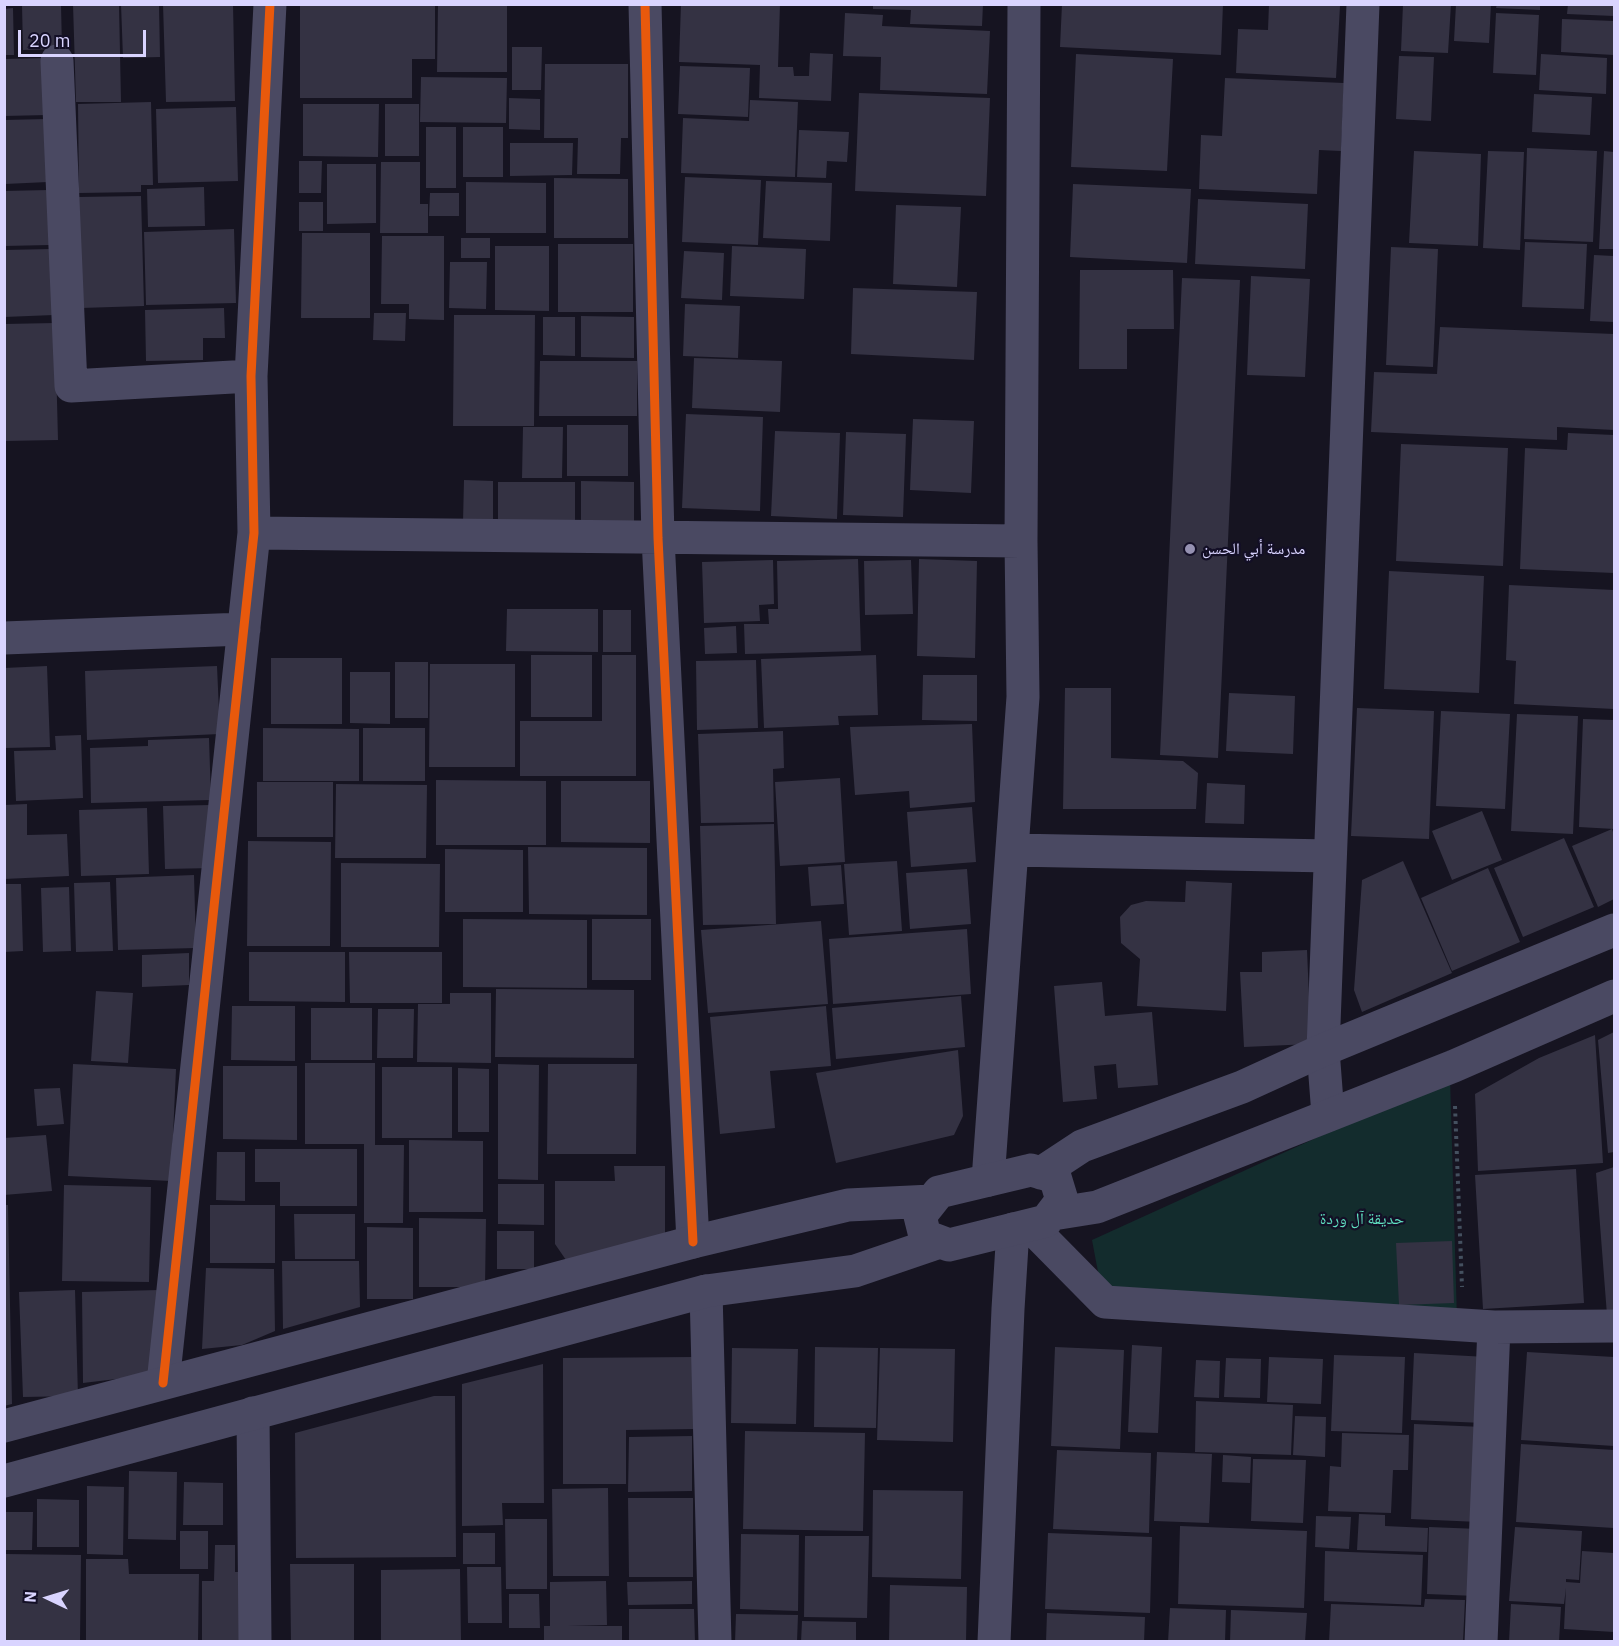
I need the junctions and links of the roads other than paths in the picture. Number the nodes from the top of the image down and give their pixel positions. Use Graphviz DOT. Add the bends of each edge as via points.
graph roads {
  1 [pos="270,4"];
  2 [pos="645,4"];
  3 [pos="1024,4"];
  4 [pos="1364,4"];
  5 [pos="57,61"];
  6 [pos="251,376"];
  7 [pos="254,533"];
  8 [pos="658,538"];
  9 [pos="1021,541"];
  10 [pos="244,629"];
  11 [pos="4,638"];
  12 [pos="1012,850"];
  13 [pos="1330,856"];
  14 [pos="1614,930"];
  15 [pos="1614,996"];
  16 [pos="1323,1050"];
  17 [pos="1328,1115"];
  18 [pos="1041,1173"];
  19 [pos="988,1180"];
  20 [pos="932,1201"];
  21 [pos="1032,1223"];
  22 [pos="693,1242"];
  23 [pos="940,1242"];
  24 [pos="706,1291"];
  25 [pos="1479,1326"];
  26 [pos="1614,1326"];
  27 [pos="163,1383"];
  28 [pos="253,1413"];
  29 [pos="4,1426"];
  30 [pos="4,1481"];
  31 [pos="255,1641"];
  32 [pos="715,1641"];
  33 [pos="994,1641"];
  34 [pos="1481,1641"];
  1 -- 6 [label="street"];
  2 -- 8 [label="street"];
  3 -- 9 [label="street"];
  4 -- 13 [label="street"];
  5 -- 6 [label="street" via="71,386"];
  6 -- 7 [label="street"];
  7 -- 8 [label="street"];
  7 -- 10 [label="street"];
  8 -- 9 [label="street"];
  8 -- 22 [label="street"];
  9 -- 12 [label="street" via="1023,697"];
  10 -- 11 [label="street"];
  10 -- 27 [label="street"];
  12 -- 13 [label="street"];
  12 -- 19 [label="street"];
  13 -- 16 [label="street"];
  14 -- 16 [label="street"];
  15 -- 17 [label="street" via="1454,1066"];
  16 -- 17 [label="street"];
  16 -- 18 [label="street" via="1242,1087 1082,1146"];
  17 -- 21 [label="street" via="1097,1207"];
  18 -- 19 [label="street" via="1031,1170"];
  18 -- 21 [label="street" via="1055,1177 1062,1200"];
  19 -- 20 [label="street" via="939,1192"];
  20 -- 22 [label="street" via="848,1205"];
  20 -- 23 [label="street" via="920,1216 925,1236"];
  21 -- 23 [label="street" via="949,1245"];
  21 -- 25 [label="street" via="1105,1302"];
  21 -- 33 [label="street" via="1008,1309"];
  22 -- 27 [label="street"];
  23 -- 24 [label="street" via="855,1272"];
  24 -- 28 [label="street"];
  24 -- 32 [label="street"];
  25 -- 26 [label="street"];
  25 -- 34 [label="street"];
  27 -- 29 [label="street"];
  28 -- 30 [label="street"];
  28 -- 31 [label="street"];
}
